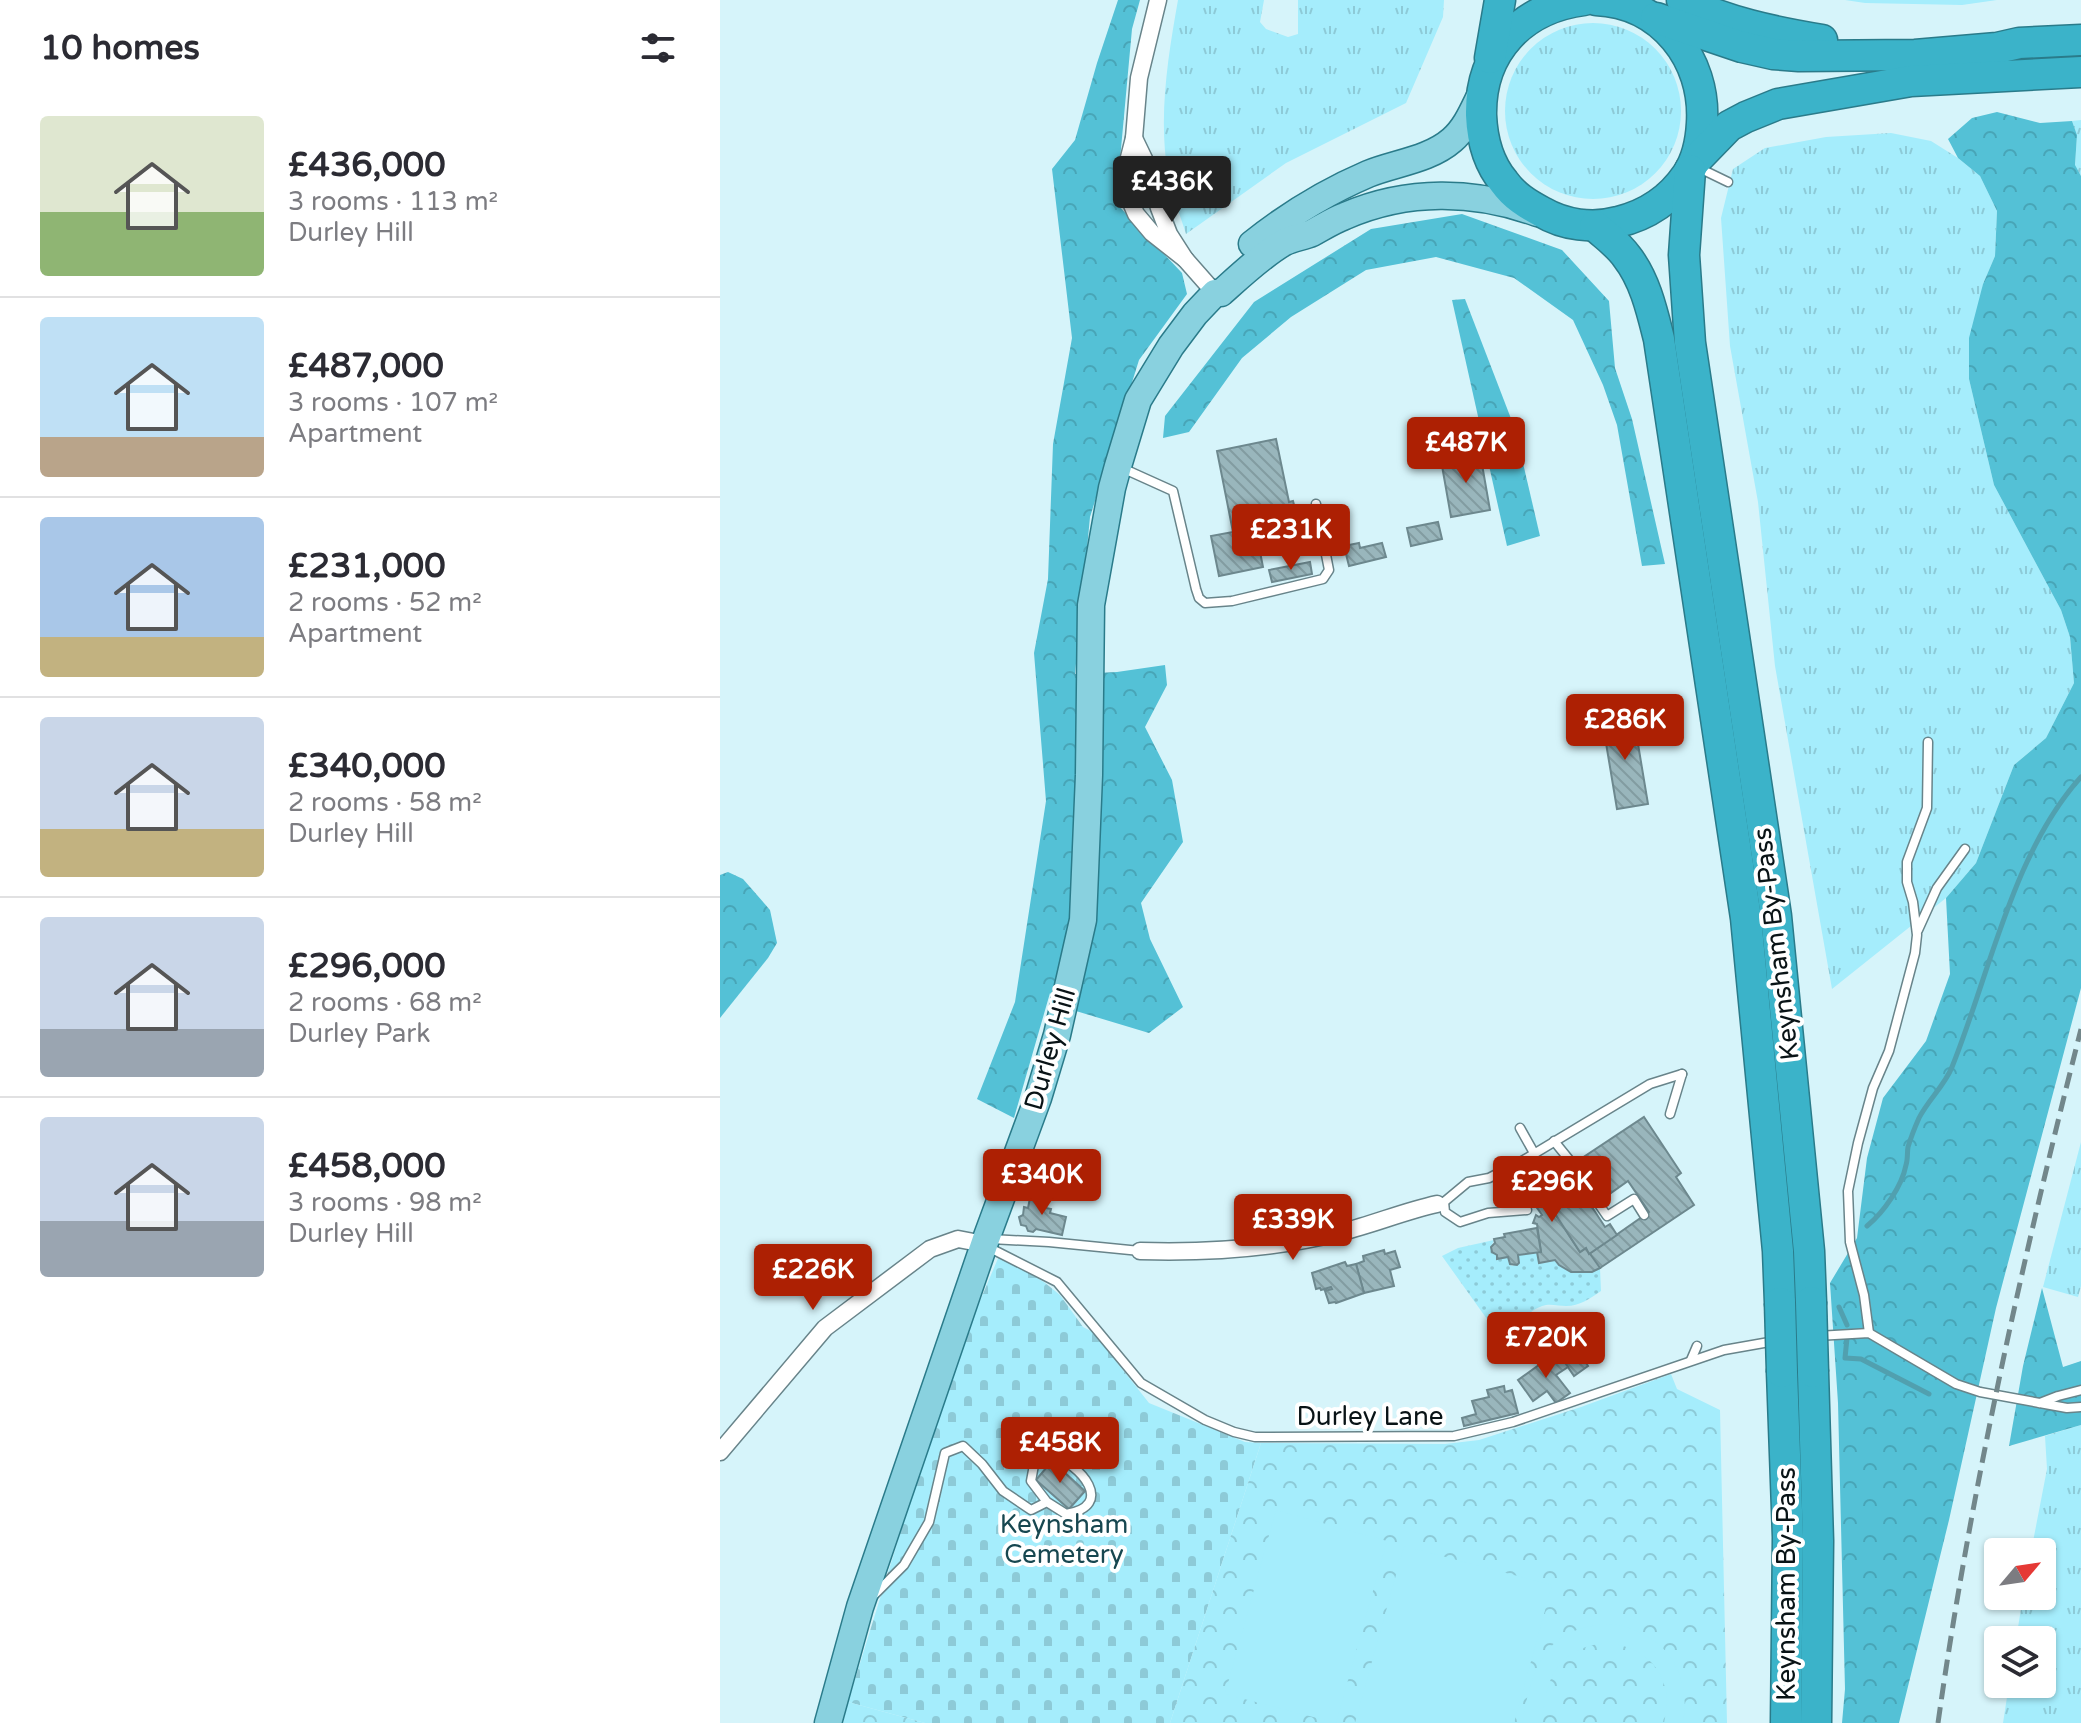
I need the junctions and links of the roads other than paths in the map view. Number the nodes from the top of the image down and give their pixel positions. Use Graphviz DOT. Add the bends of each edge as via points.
graph roads {
  1 [pos="1158,0"];
  2 [pos="1500,0"];
  3 [pos="1584,0"];
  4 [pos="1596,0"];
  5 [pos="1609,0"];
  6 [pos="1682,0"];
  7 [pos="1651,16"];
  8 [pos="2081,40"];
  9 [pos="1997,48"];
  10 [pos="2081,72"];
  11 [pos="1484,83"];
  12 [pos="1134,138"];
  13 [pos="1693,165"];
  14 [pos="1728,182"];
  15 [pos="1552,218"];
  16 [pos="1595,226"];
  17 [pos="1185,259"];
  18 [pos="1215,293"];
  19 [pos="1115,477"];
  20 [pos="1316,504"];
  21 [pos="1928,742"];
  22 [pos="1965,849"];
  23 [pos="1917,935"];
  24 [pos="1670,1114"];
  25 [pos="1520,1128"];
  26 [pos="1554,1141"];
  27 [pos="1534,1153"];
  28 [pos="1441,1203"];
  29 [pos="1527,1210"];
  30 [pos="1644,1215"];
  31 [pos="976,1241"];
  32 [pos="1140,1251"];
  33 [pos="1869,1333"];
  34 [pos="1808,1337"];
  35 [pos="1792,1338"];
  36 [pos="1697,1346"];
  37 [pos="1691,1360"];
  38 [pos="2081,1390"];
  39 [pos="2039,1404"];
  40 [pos="2081,1407"];
  41 [pos="720,1452"];
  42 [pos="1047,1502"];
  43 [pos="860,1607"];
  44 [pos="828,1723"];
  45 [pos="1786,1723"];
  46 [pos="1816,1723"];
  1 -- 12 [label="street" via="1139,78"];
  2 -- 11 [label="highway"];
  3 -- 11 [label="highway" via="1552,7 1522,24 1497,52"];
  4 -- 5 [label="highway"];
  5 -- 7 [label="highway"];
  6 -- 9 [label="highway" via="1778,33 1829,41"];
  7 -- 9 [label="highway" via="1773,54 1875,57"];
  7 -- 13 [label="highway, Keynsham By-Pass" via="1686,52 1697,72 1703,116"];
  8 -- 9 [label="highway"];
  10 -- 13 [label="highway" via="1911,81 1778,104 1729,126"];
  11 -- 15 [label="highway" via="1482,135 1496,172 1522,200"];
  11 -- 18 [label="main road" via="1462,131 1449,143 1344,185 1290,217 1211,282"];
  12 -- 17 [label="street" via="1169,234"];
  12 -- 17 [label="street" via="1126,191 1152,233"];
  13 -- 14 [label="lane"];
  13 -- 16 [label="highway" via="1665,200 1646,212"];
  13 -- 46 [label="highway, Keynsham By-Pass, bridge" via="1684,255 1690,343 1776,916 1809,1251 1818,1541"];
  15 -- 16 [label="highway"];
  15 -- 18 [label="main road" via="1517,205 1462,196 1379,204 1285,242"];
  16 -- 45 [label="highway, Keynsham By-Pass, bridge" via="1627,256 1642,282 1659,339 1746,918 1778,1251 1788,1537"];
  17 -- 18 [label="street"];
  18 -- 19 [label="main road, Durley Hill" via="1171,346 1138,400"];
  19 -- 20 [label="lane" via="1173,491 1196,589 1205,603 1323,579 1329,570"];
  19 -- 31 [label="main road, Durley Hill" via="1091,605 1083,920 1038,1098"];
  21 -- 23 [label="lane" via="1927,808 1907,862"];
  22 -- 23 [label="lane" via="1937,888"];
  23 -- 33 [label="lane" via="1848,1191 1850,1242"];
  24 -- 26 [label="lane" via="1682,1074 1650,1084"];
  25 -- 27 [label="lane"];
  26 -- 27 [label="lane"];
  26 -- 30 [label="lane" via="1607,1216 1634,1199"];
  27 -- 28 [label="lane" via="1489,1178 1468,1182"];
  28 -- 29 [label="lane" via="1460,1222"];
  28 -- 32 [label="street" via="1288,1242"];
  31 -- 32 [label="lane"];
  31 -- 37 [label="lane, Durley Lane" via="1057,1282 1141,1383 1205,1420 1255,1437 1454,1436 1513,1422"];
  31 -- 41 [label="street" via="930,1249 825,1328"];
  31 -- 43 [label="main road, Durley Hill"];
  33 -- 34 [label="lane"];
  33 -- 39 [label="lane" via="1956,1384"];
  35 -- 37 [label="lane, Durley Lane"];
  36 -- 37 [label="lane"];
  38 -- 39 [label="lane"];
  39 -- 40 [label="lane"];
  42 -- 42 [label="lane" via="1031,1481 1034,1465 1051,1455 1065,1459 1086,1478 1092,1492 1081,1512 1066,1514"];
  42 -- 43 [label="lane" via="1031,1510 1003,1491 963,1446 945,1453 929,1522 904,1565"];
  43 -- 44 [label="main road, Durley Hill"];
}
